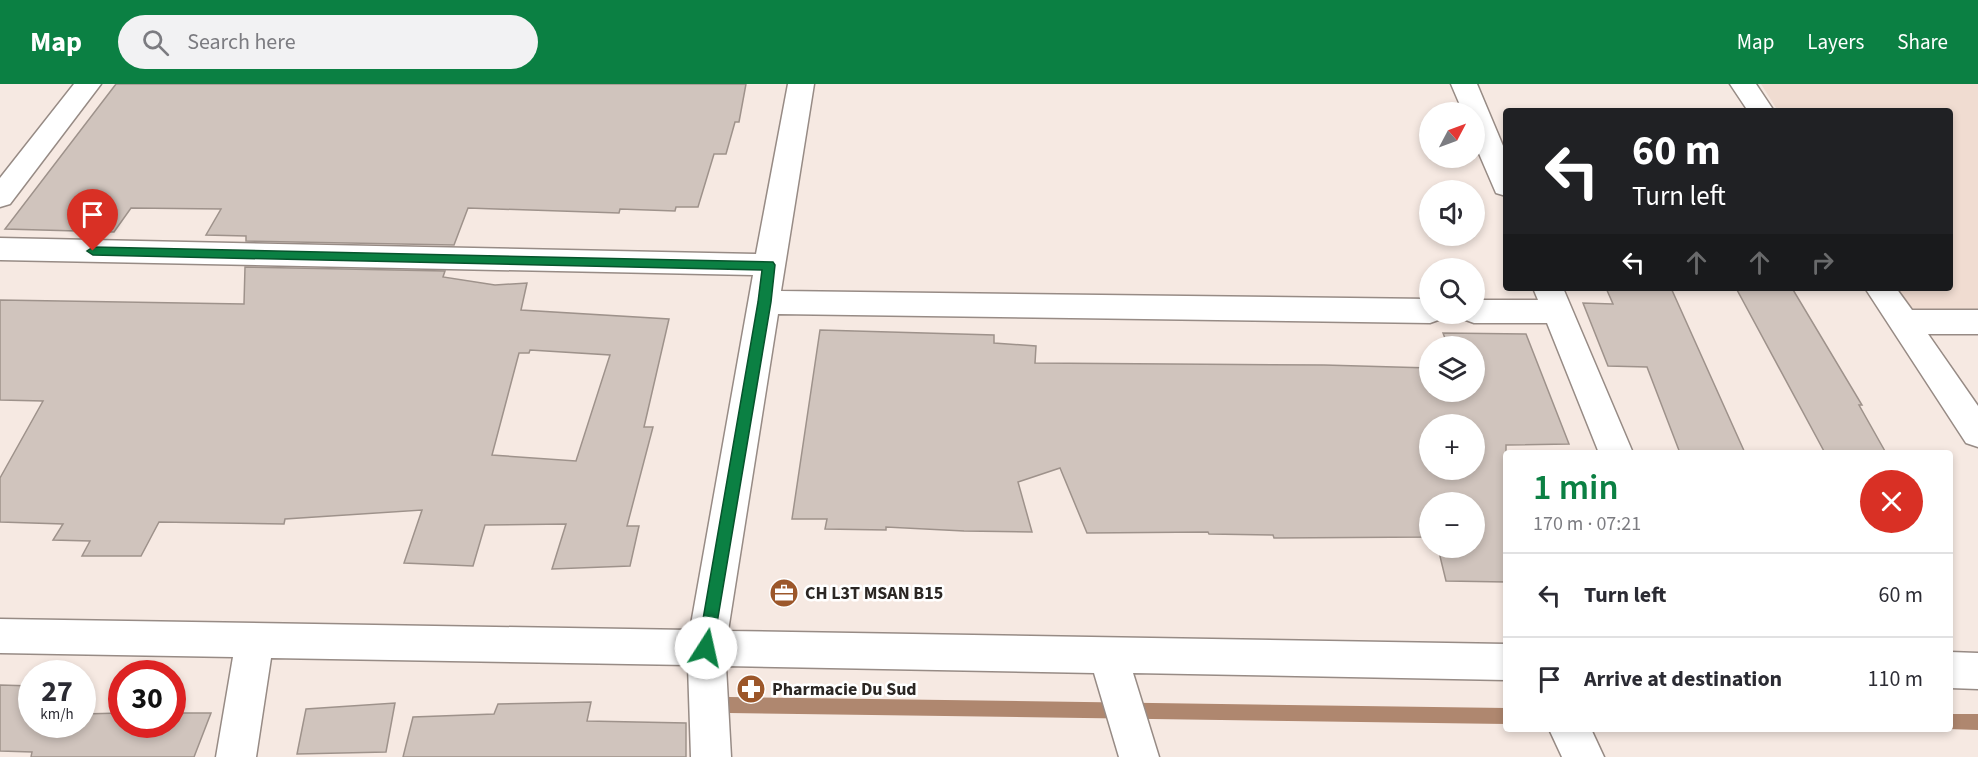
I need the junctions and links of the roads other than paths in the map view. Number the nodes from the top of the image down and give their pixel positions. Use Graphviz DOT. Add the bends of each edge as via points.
graph roads {
  1 [pos="88,84"];
  2 [pos="801,84"];
  3 [pos="1464,84"];
  4 [pos="1743,84"];
  5 [pos="1759,108"];
  6 [pos="1503,179"];
  7 [pos="0,197"];
  8 [pos="0,249"];
  9 [pos="769,265"];
  10 [pos="1882,291"];
  11 [pos="1553,300"];
  12 [pos="765,302"];
  13 [pos="1485,309"];
  14 [pos="1419,311"];
  15 [pos="1903,322"];
  16 [pos="1978,322"];
  17 [pos="1978,433"];
  18 [pos="1615,450"];
  19 [pos="0,636"];
  20 [pos="255,640"];
  21 [pos="706,648"];
  22 [pos="1108,656"];
  23 [pos="1503,662"];
  24 [pos="1953,670"];
  25 [pos="1978,671"];
  26 [pos="1571,732"];
  27 [pos="236,757"];
  28 [pos="711,757"];
  29 [pos="1139,757"];
  30 [pos="1584,757"];
  1 -- 7 [label="street"];
  2 -- 9 [label="street"];
  3 -- 6 [label="street"];
  4 -- 5 [label="street"];
  8 -- 9 [label="street"];
  9 -- 12 [label="street"];
  10 -- 15 [label="street"];
  11 -- 13 [label="street"];
  11 -- 18 [label="street"];
  12 -- 14 [label="street"];
  12 -- 21 [label="street"];
  15 -- 16 [label="street"];
  15 -- 17 [label="street"];
  19 -- 20 [label="street"];
  20 -- 21 [label="street"];
  20 -- 27 [label="street"];
  21 -- 22 [label="street"];
  21 -- 28 [label="street"];
  22 -- 23 [label="street"];
  22 -- 29 [label="street"];
  24 -- 25 [label="street"];
  26 -- 30 [label="street"];
}
